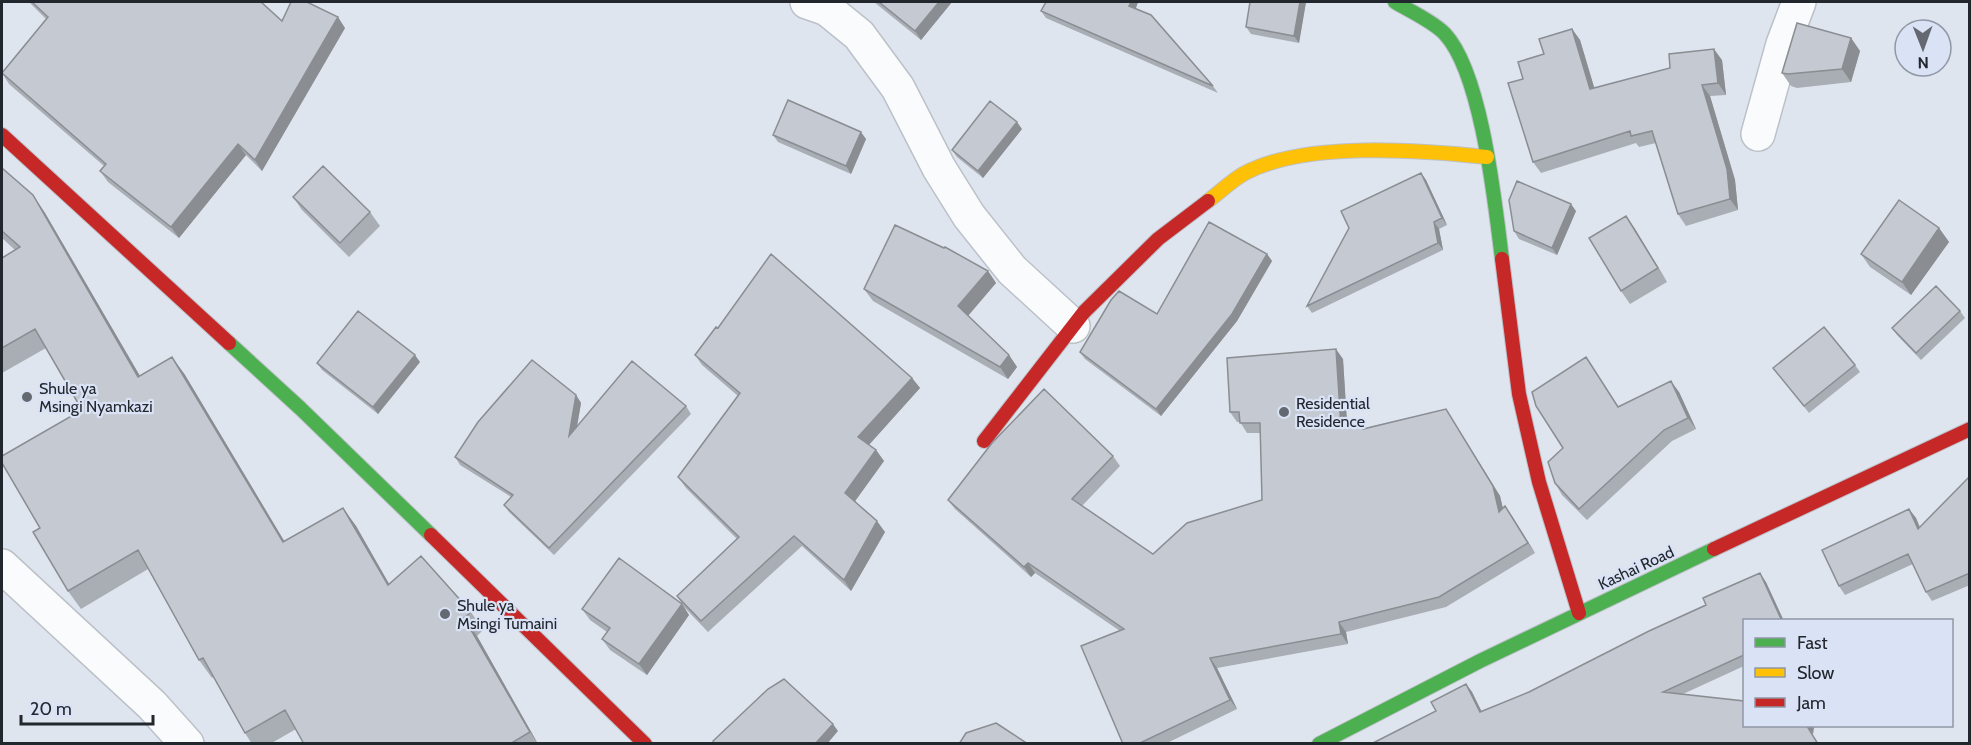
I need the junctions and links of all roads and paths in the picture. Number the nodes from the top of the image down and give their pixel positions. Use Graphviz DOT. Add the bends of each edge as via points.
graph roads {
  1 [pos="807,2"];
  2 [pos="1395,2"];
  3 [pos="1799,2"];
  4 [pos="1758,134"];
  5 [pos="2,135"];
  6 [pos="1486,157"];
  7 [pos="1073,326"];
  8 [pos="1970,429"];
  9 [pos="984,441"];
  10 [pos="2,566"];
  11 [pos="1579,613"];
  12 [pos="187,744"];
  13 [pos="645,744"];
  14 [pos="1319,744"];
  1 -- 7 [label="street" via="827,9 859,35 898,88 969,216 1012,270"];
  2 -- 6 [label="street" via="1444,33 1459,53 1472,87"];
  3 -- 4 [label="street"];
  5 -- 13 [label="street" via="300,408"];
  6 -- 7 [label="street" via="1418,150 1342,152 1282,158 1244,173 1158,239"];
  6 -- 11 [label="street" via="1520,394 1539,482"];
  7 -- 9 [label="street"];
  8 -- 11 [label="street, Kashai Road"];
  10 -- 12 [label="street" via="152,705"];
  11 -- 14 [label="street, Kashai Road"];
}
